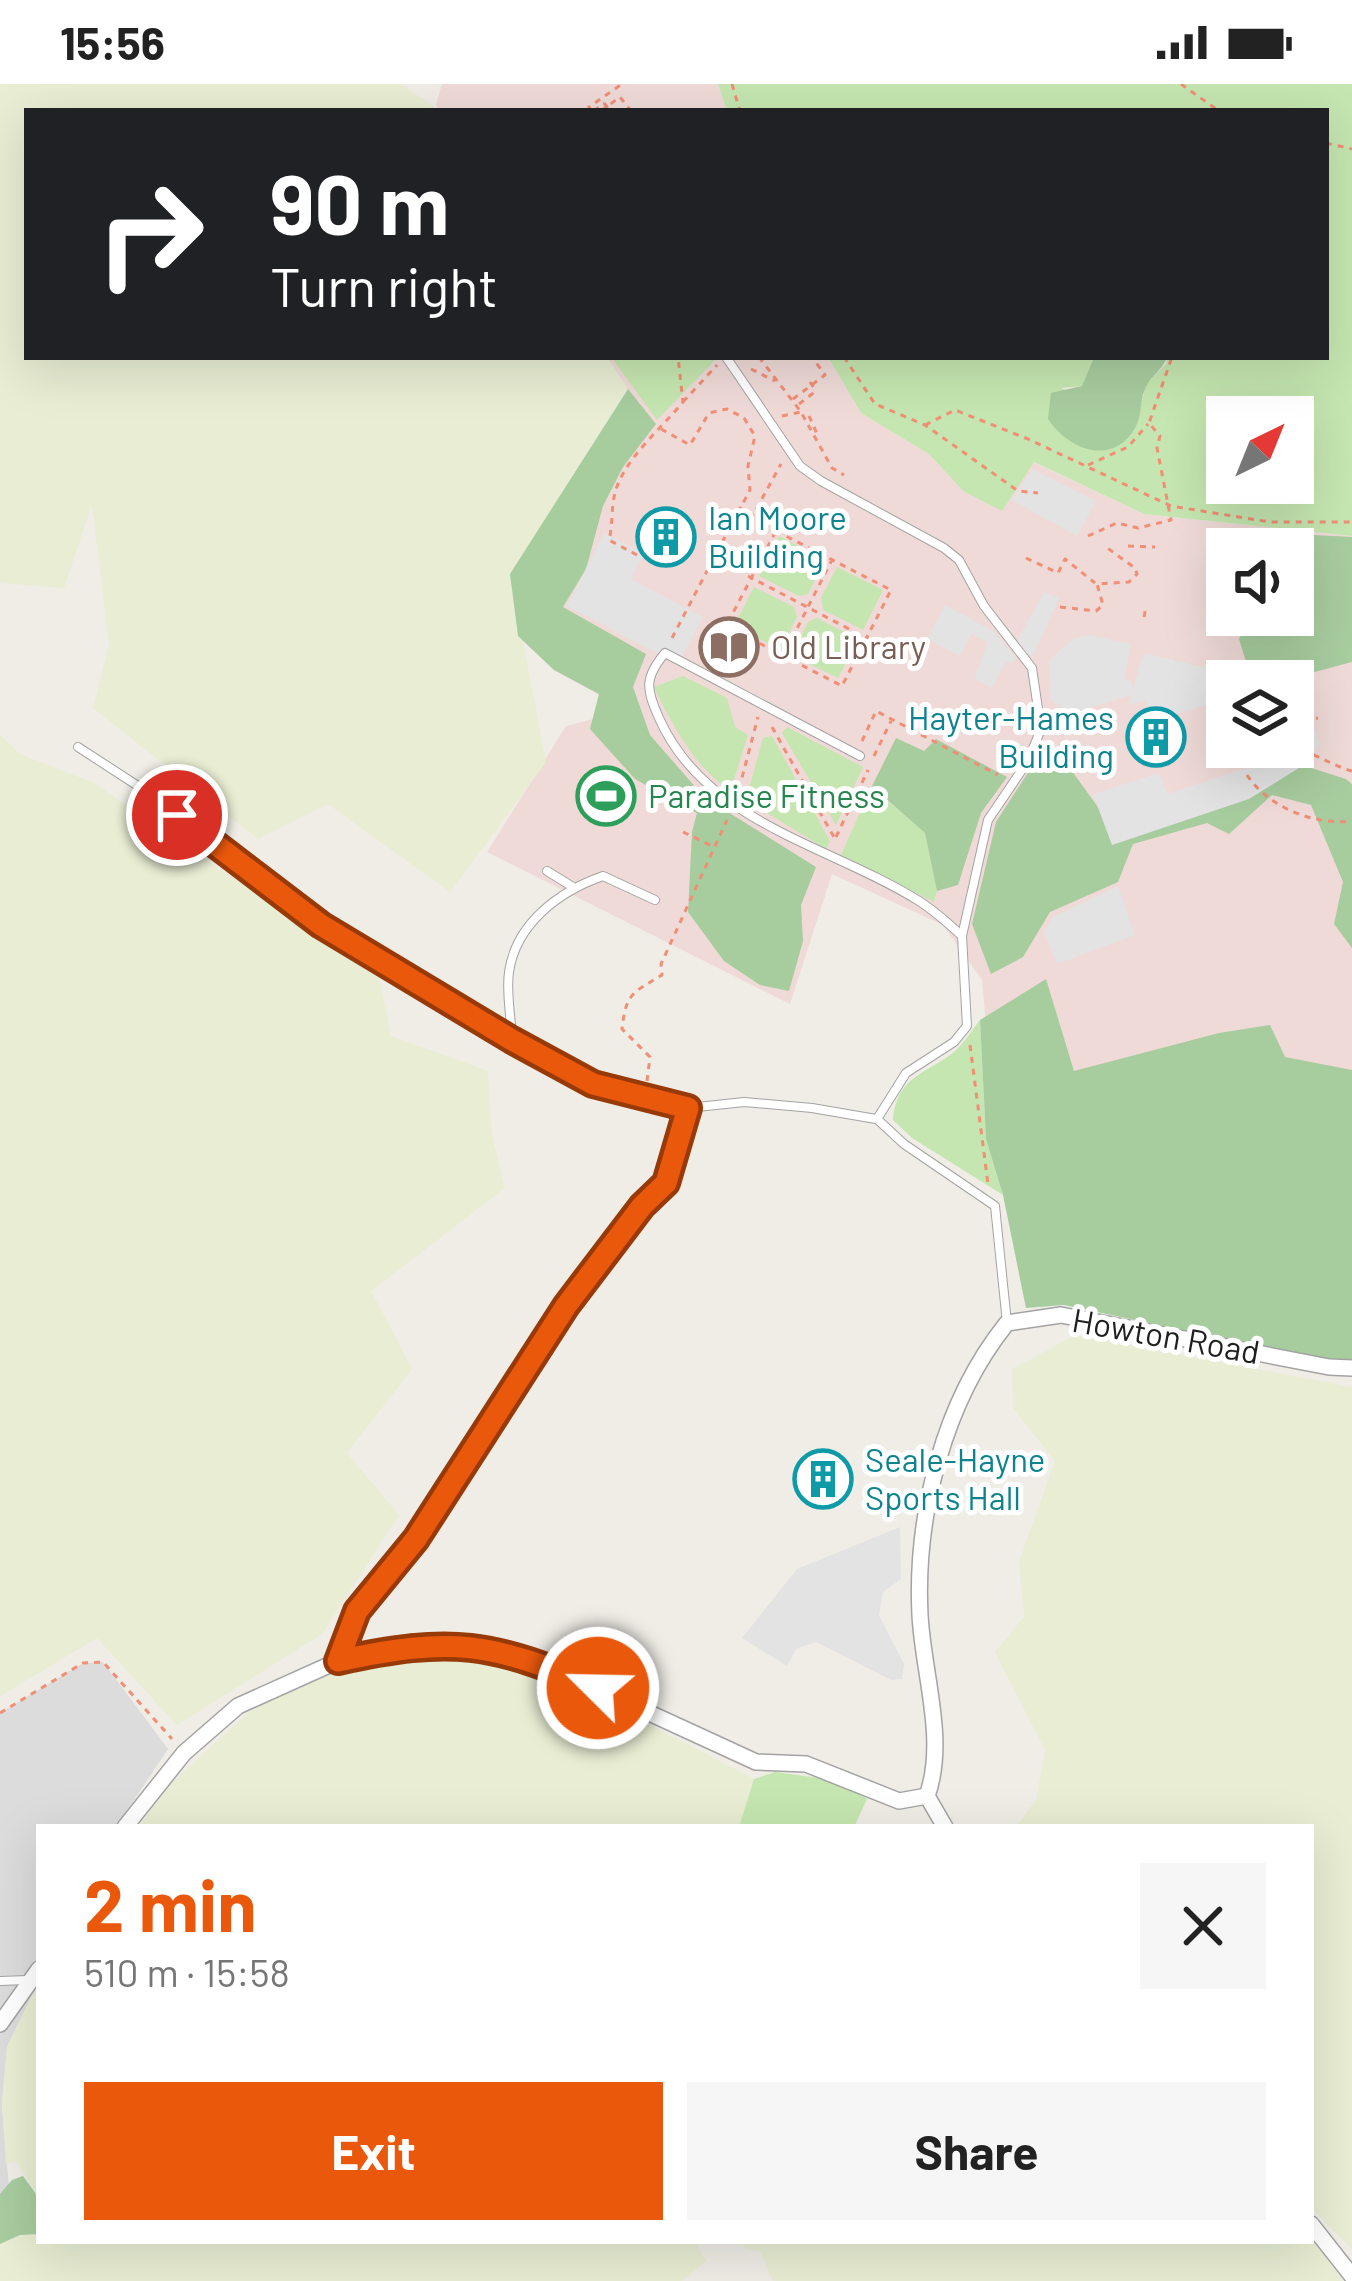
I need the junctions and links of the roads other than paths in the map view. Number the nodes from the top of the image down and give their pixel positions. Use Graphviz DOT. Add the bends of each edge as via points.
graph roads {
  1 [pos="728,360"];
  2 [pos="78,747"];
  3 [pos="858,755"];
  4 [pos="547,871"];
  5 [pos="574,886"];
  6 [pos="655,899"];
  7 [pos="962,936"];
  8 [pos="512,1040"];
  9 [pos="688,1108"];
  10 [pos="877,1120"];
  11 [pos="1007,1323"];
  12 [pos="1352,1369"];
  13 [pos="338,1661"];
  14 [pos="927,1796"];
  15 [pos="127,1824"];
  16 [pos="943,1824"];
  17 [pos="36,1974"];
  18 [pos="0,1981"];
  19 [pos="0,2024"];
  20 [pos="1314,2228"];
  21 [pos="1352,2276"];
  1 -- 7 [label="lane" via="789,453 820,481 959,560 1032,668 1042,729 988,820"];
  2 -- 8 [label="lane" via="321,925"];
  3 -- 7 [label="lane" via="665,652 651,670 645,688 667,736 734,806 917,899"];
  4 -- 5 [label="lane"];
  5 -- 6 [label="lane" via="603,876"];
  5 -- 8 [label="lane" via="521,932 509,973"];
  7 -- 10 [label="lane" via="967,1026 906,1072"];
  8 -- 9 [label="lane" via="593,1084"];
  9 -- 10 [label="lane" via="744,1102"];
  9 -- 13 [label="lane" via="666,1183 566,1306 416,1539 357,1611"];
  10 -- 11 [label="lane" via="995,1206"];
  11 -- 12 [label="street, Howton Road" via="1061,1316"];
  11 -- 14 [label="street" via="959,1401 921,1540 920,1616 937,1770"];
  13 -- 14 [label="street" via="402,1647 494,1649 756,1762 806,1764 899,1801"];
  13 -- 15 [label="street" via="238,1706 184,1753"];
  14 -- 16 [label="street"];
  17 -- 18 [label="lane"];
  17 -- 19 [label="street"];
  20 -- 21 [label="street"];
}
